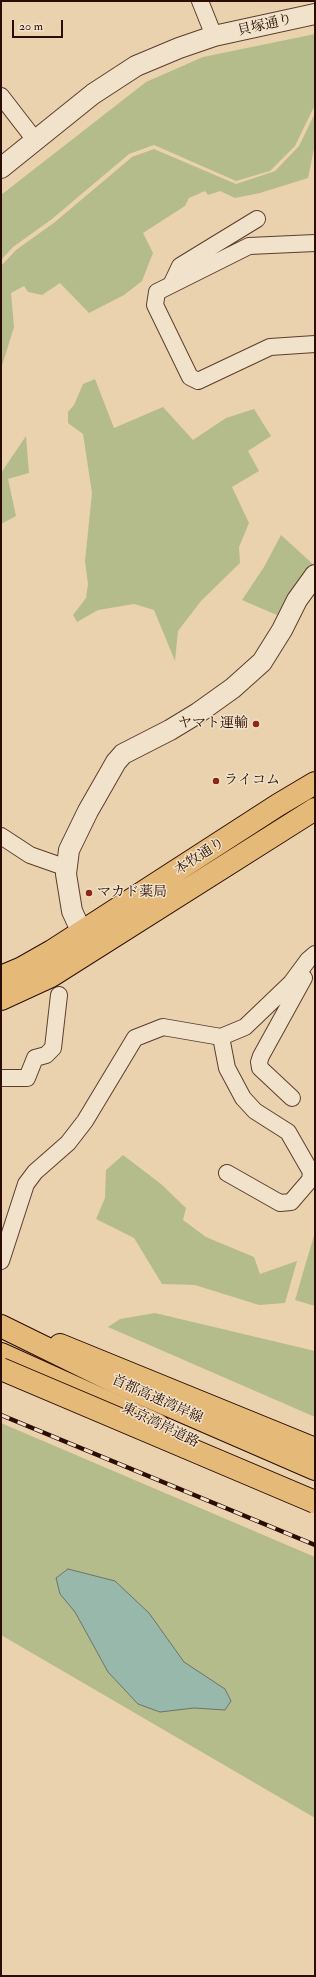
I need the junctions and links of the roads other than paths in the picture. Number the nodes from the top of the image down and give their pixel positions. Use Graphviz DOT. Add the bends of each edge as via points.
graph roads {
  1 [pos="200,1"];
  2 [pos="315,14"];
  3 [pos="214,36"];
  4 [pos="1,96"];
  5 [pos="35,140"];
  6 [pos="1,168"];
  7 [pos="257,219"];
  8 [pos="315,243"];
  9 [pos="171,285"];
  10 [pos="315,344"];
  11 [pos="315,575"];
  12 [pos="315,783"];
  13 [pos="315,809"];
  14 [pos="1,836"];
  15 [pos="67,868"];
  16 [pos="86,942"];
  17 [pos="315,954"];
  18 [pos="315,957"];
  19 [pos="1,977"];
  20 [pos="59,995"];
  21 [pos="1,999"];
  22 [pos="221,1037"];
  23 [pos="1,1078"];
  24 [pos="292,1098"];
  25 [pos="227,1172"];
  26 [pos="1,1261"];
  27 [pos="1,1321"];
  28 [pos="1,1326"];
  29 [pos="1,1336"];
  30 [pos="1,1354"];
  31 [pos="1,1369"];
  32 [pos="315,1449"];
  33 [pos="315,1469"];
  34 [pos="315,1475"];
  35 [pos="315,1502"];
  36 [pos="315,1508"];
  1 -- 3 [label="street"];
  2 -- 3 [label="street, 貝塚通り"];
  3 -- 5 [label="street, 貝塚通り" via="136,66 94,94"];
  4 -- 5 [label="street"];
  5 -- 6 [label="street, 貝塚通り"];
  7 -- 9 [label="street" via="180,266"];
  8 -- 9 [label="street" via="249,246"];
  9 -- 10 [label="street" via="157,292 155,305 190,377 198,381 270,347"];
  11 -- 15 [label="street" via="297,600 262,662 233,688 198,713 123,754 116,762 88,811 70,850"];
  12 -- 16 [label="main road, 本牧通り" via="278,805"];
  13 -- 16 [label="main road, 本牧通り"];
  14 -- 15 [label="street" via="30,855"];
  15 -- 16 [label="street" via="72,911"];
  16 -- 19 [label="main road, 本牧通り"];
  16 -- 21 [label="main road, 本牧通り" via="44,980"];
  17 -- 22 [label="street" via="267,1007 245,1026"];
  18 -- 24 [label="street" via="259,1062 260,1068"];
  20 -- 23 [label="street" via="53,1048 46,1055 35,1058 27,1078"];
  22 -- 25 [label="street" via="228,1068 243,1098 255,1111 288,1132 311,1172 310,1180 291,1202 280,1203"];
  22 -- 26 [label="street" via="163,1027 135,1038 85,1121 68,1143 35,1172 26,1184"];
  27 -- 32 [label="main road"];
  28 -- 33 [label="main road, 首都高速湾岸線" via="117,1382"];
  29 -- 34 [label="main road, 東京湾岸道路"];
  30 -- 36 [label="main road, 東京湾岸道路" via="186,1438"];
  31 -- 35 [label="main road, bridge"];
}
